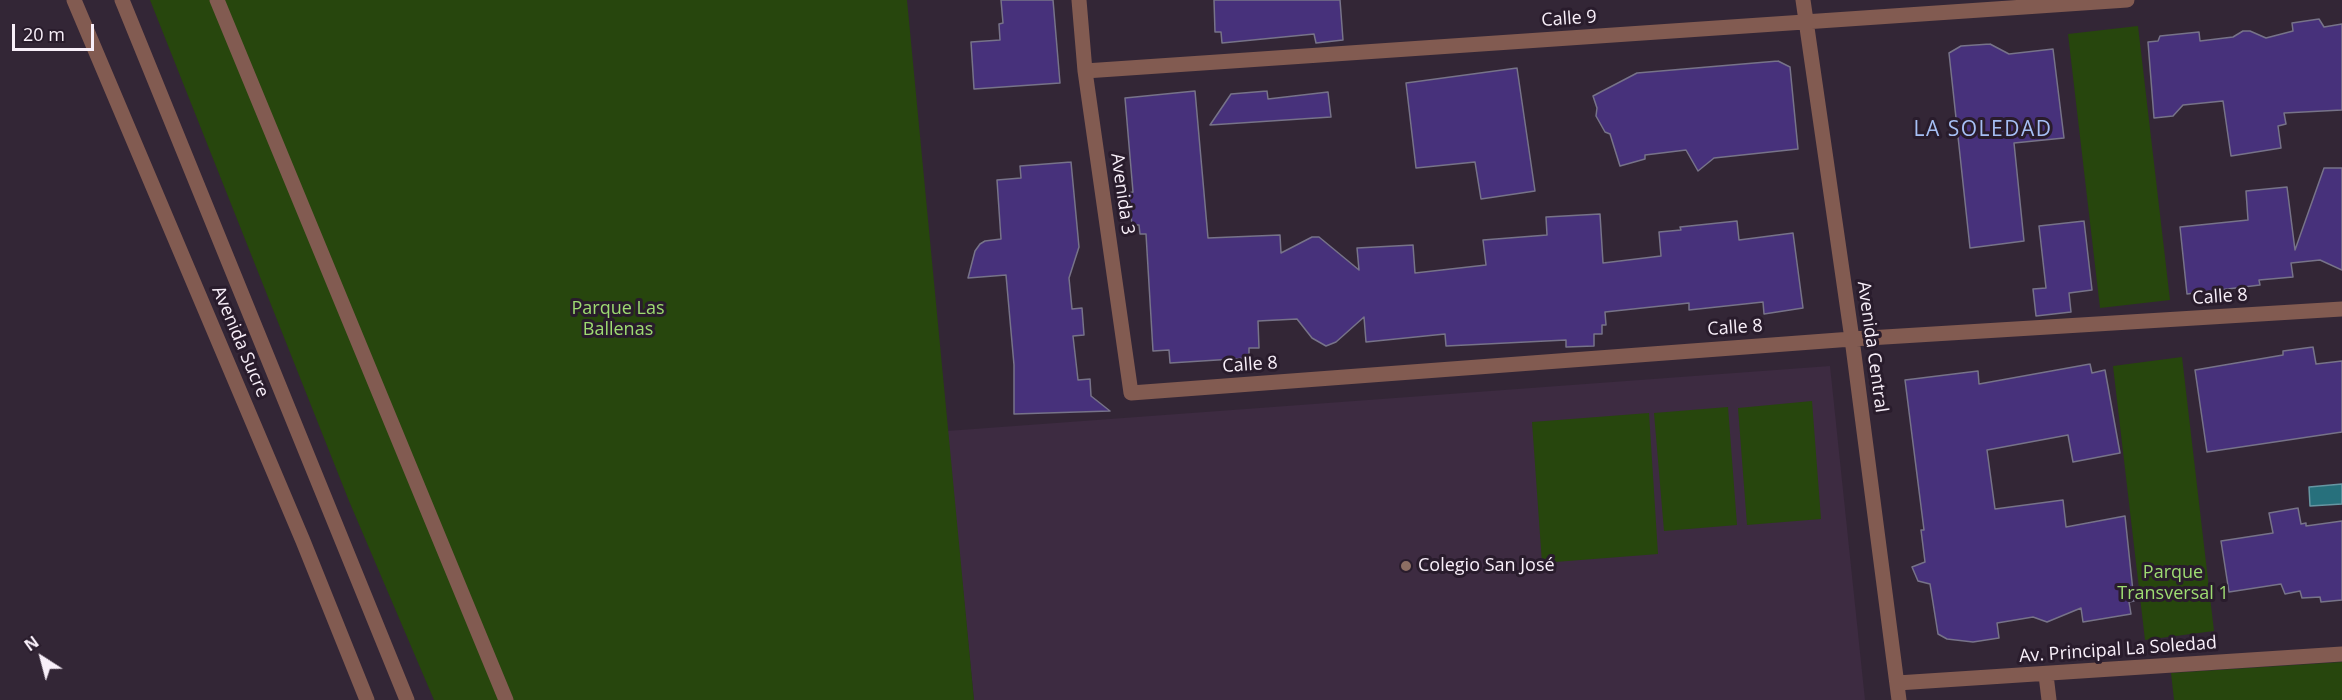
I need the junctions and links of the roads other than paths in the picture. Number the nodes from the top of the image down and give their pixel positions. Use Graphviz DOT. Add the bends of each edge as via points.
graph roads {
  1 [pos="74,0"];
  2 [pos="122,0"];
  3 [pos="217,0"];
  4 [pos="1079,0"];
  5 [pos="1803,0"];
  6 [pos="2127,0"];
  7 [pos="1806,22"];
  8 [pos="1085,71"];
  9 [pos="2342,309"];
  10 [pos="1852,339"];
  11 [pos="1131,393"];
  12 [pos="2342,654"];
  13 [pos="2046,675"];
  14 [pos="1897,683"];
  15 [pos="367,700"];
  16 [pos="406,700"];
  17 [pos="506,700"];
  18 [pos="1899,700"];
  19 [pos="2049,700"];
  1 -- 15 [label="street, Avenida Sucre"];
  2 -- 16 [label="street, Avenida Sucre"];
  3 -- 17 [label="street"];
  4 -- 8 [label="street, Avenida 3"];
  5 -- 7 [label="street, Avenida Central"];
  6 -- 7 [label="street, Calle 9"];
  7 -- 8 [label="street, Calle 9"];
  7 -- 10 [label="street, Avenida Central"];
  8 -- 11 [label="street, Avenida 3"];
  9 -- 10 [label="street, Calle 8"];
  10 -- 11 [label="street, Calle 8"];
  10 -- 14 [label="street, Avenida Central"];
  12 -- 13 [label="street, Av. Principal La Soledad"];
  13 -- 14 [label="street, Av. Principal La Soledad"];
  13 -- 19 [label="street"];
  14 -- 18 [label="street, Avenida Central"];
}
